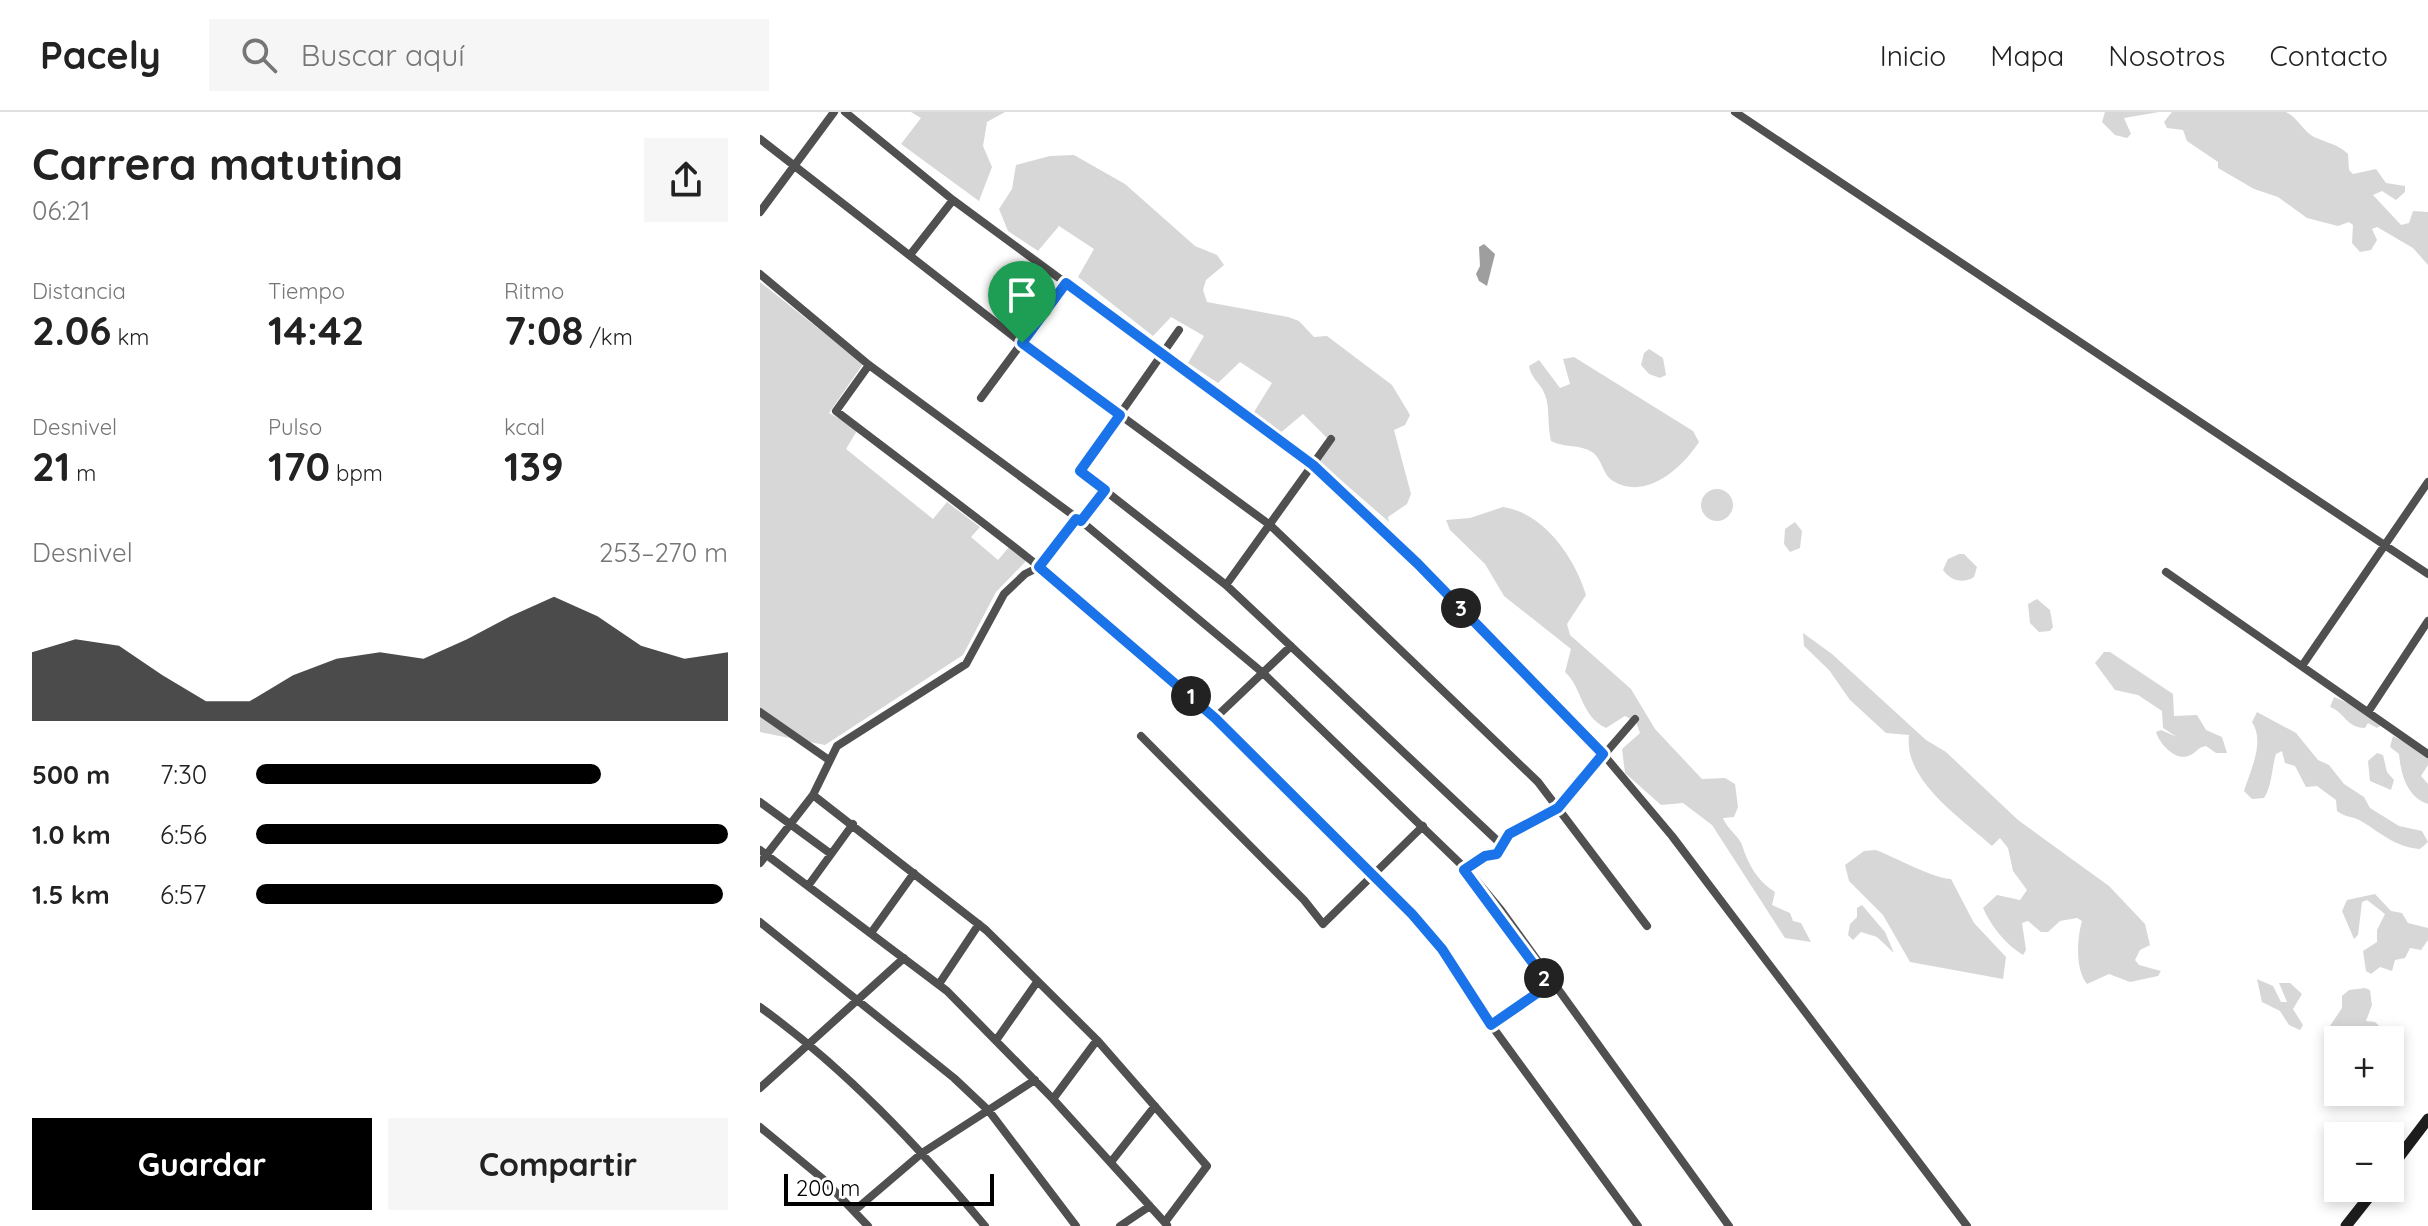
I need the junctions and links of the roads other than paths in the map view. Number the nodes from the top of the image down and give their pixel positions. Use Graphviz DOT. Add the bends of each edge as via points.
graph roads {
  1 [pos="834,112"];
  2 [pos="845,112"];
  3 [pos="1735,112"];
  4 [pos="760,139"];
  5 [pos="795,165"];
  6 [pos="953,200"];
  7 [pos="760,212"];
  8 [pos="910,255"];
  9 [pos="760,274"];
  10 [pos="1066,283"];
  11 [pos="1179,330"];
  12 [pos="1022,343"];
  13 [pos="1162,354"];
  14 [pos="869,365"];
  15 [pos="981,398"];
  16 [pos="1120,415"];
  17 [pos="1331,439"];
  18 [pos="1313,465"];
  19 [pos="2428,482"];
  20 [pos="1105,490"];
  21 [pos="1078,520"];
  22 [pos="1270,525"];
  23 [pos="2385,544"];
  24 [pos="1039,567"];
  25 [pos="2166,572"];
  26 [pos="2428,574"];
  27 [pos="1226,585"];
  28 [pos="2428,621"];
  29 [pos="1291,646"];
  30 [pos="2302,666"];
  31 [pos="1263,673"];
  32 [pos="760,712"];
  33 [pos="2368,712"];
  34 [pos="1215,718"];
  35 [pos="1635,719"];
  36 [pos="1141,736"];
  37 [pos="1603,754"];
  38 [pos="2428,754"];
  39 [pos="829,760"];
  40 [pos="813,795"];
  41 [pos="760,802"];
  42 [pos="1558,808"];
  43 [pos="853,824"];
  44 [pos="791,825"];
  45 [pos="1423,826"];
  46 [pos="1503,846"];
  47 [pos="831,854"];
  48 [pos="762,856"];
  49 [pos="1466,872"];
  50 [pos="914,873"];
  51 [pos="1375,877"];
  52 [pos="808,886"];
  53 [pos="760,922"];
  54 [pos="979,924"];
  55 [pos="1647,926"];
  56 [pos="871,933"];
  57 [pos="904,958"];
  58 [pos="1037,982"];
  59 [pos="1551,983"];
  60 [pos="939,984"];
  61 [pos="855,1001"];
  62 [pos="760,1007"];
  63 [pos="1491,1025"];
  64 [pos="997,1039"];
  65 [pos="1097,1040"];
  66 [pos="808,1042"];
  67 [pos="1035,1080"];
  68 [pos="760,1088"];
  69 [pos="1053,1099"];
  70 [pos="1155,1106"];
  71 [pos="989,1111"];
  72 [pos="2428,1119"];
  73 [pos="760,1127"];
  74 [pos="2404,1151"];
  75 [pos="922,1153"];
  76 [pos="1111,1162"];
  77 [pos="2365,1202"];
  78 [pos="1150,1206"];
  79 [pos="854,1211"];
  80 [pos="1166,1224"];
  81 [pos="866,1225"];
  82 [pos="985,1226"];
  83 [pos="1076,1226"];
  84 [pos="1120,1226"];
  85 [pos="1638,1226"];
  86 [pos="1726,1226"];
  87 [pos="1967,1226"];
  88 [pos="2346,1226"];
  1 -- 5 [label="street"];
  2 -- 6 [label="street"];
  3 -- 23 [label="street"];
  4 -- 5 [label="street"];
  5 -- 7 [label="street"];
  5 -- 8 [label="street"];
  6 -- 8 [label="street"];
  6 -- 10 [label="street"];
  8 -- 12 [label="street"];
  9 -- 14 [label="street"];
  10 -- 12 [label="street"];
  10 -- 13 [label="street"];
  11 -- 13 [label="street"];
  12 -- 15 [label="street"];
  12 -- 16 [label="street"];
  13 -- 16 [label="street"];
  13 -- 18 [label="street"];
  14 -- 21 [label="street"];
  14 -- 24 [label="street" via="836,411"];
  16 -- 20 [label="street" via="1080,471"];
  16 -- 22 [label="street"];
  17 -- 18 [label="street"];
  18 -- 22 [label="street"];
  18 -- 37 [label="street"];
  19 -- 23 [label="street"];
  20 -- 21 [label="street"];
  20 -- 27 [label="street"];
  21 -- 24 [label="street"];
  21 -- 31 [label="street"];
  22 -- 27 [label="street"];
  22 -- 42 [label="street" via="1538,782"];
  23 -- 26 [label="street"];
  23 -- 30 [label="street"];
  24 -- 34 [label="street"];
  24 -- 39 [label="street" via="1004,594 966,664 840,743"];
  25 -- 30 [label="street"];
  27 -- 29 [label="street"];
  28 -- 33 [label="street"];
  29 -- 31 [label="street"];
  29 -- 46 [label="street"];
  30 -- 33 [label="street"];
  31 -- 34 [label="street"];
  31 -- 45 [label="street"];
  32 -- 39 [label="street"];
  33 -- 38 [label="street"];
  34 -- 51 [label="street"];
  35 -- 37 [label="street"];
  36 -- 51 [label="street" via="1323,924"];
  37 -- 42 [label="street"];
  37 -- 87 [label="street" via="1762,952"];
  39 -- 40 [label="street"];
  40 -- 43 [label="street"];
  40 -- 44 [label="street"];
  41 -- 44 [label="street"];
  42 -- 46 [label="street" via="1509,834"];
  42 -- 55 [label="street"];
  43 -- 47 [label="street"];
  43 -- 50 [label="street"];
  44 -- 47 [label="street"];
  44 -- 48 [label="street"];
  45 -- 49 [label="street"];
  45 -- 51 [label="street"];
  46 -- 49 [label="street"];
  47 -- 52 [label="street"];
  48 -- 52 [label="street"];
  49 -- 59 [label="street" via="1501,910"];
  50 -- 54 [label="street"];
  50 -- 56 [label="street"];
  51 -- 63 [label="street" via="1442,949"];
  52 -- 56 [label="street"];
  53 -- 61 [label="street"];
  54 -- 58 [label="street"];
  54 -- 60 [label="street"];
  56 -- 57 [label="street"];
  57 -- 60 [label="street"];
  57 -- 61 [label="street"];
  58 -- 64 [label="street"];
  58 -- 65 [label="street"];
  59 -- 63 [label="street"];
  59 -- 86 [label="street"];
  60 -- 64 [label="street"];
  61 -- 66 [label="street"];
  61 -- 71 [label="street"];
  62 -- 66 [label="street"];
  63 -- 85 [label="street"];
  64 -- 67 [label="street"];
  65 -- 69 [label="street"];
  65 -- 70 [label="street"];
  66 -- 68 [label="street"];
  66 -- 75 [label="street"];
  67 -- 69 [label="street"];
  67 -- 71 [label="street"];
  69 -- 76 [label="street"];
  70 -- 76 [label="street"];
  70 -- 80 [label="street" via="1207,1166"];
  71 -- 75 [label="street"];
  71 -- 83 [label="street"];
  72 -- 74 [label="main road"];
  73 -- 79 [label="street"];
  75 -- 79 [label="street"];
  75 -- 82 [label="street"];
  76 -- 78 [label="street"];
  77 -- 88 [label="main road"];
  78 -- 80 [label="street"];
  78 -- 84 [label="street"];
  79 -- 81 [label="street"];
}
